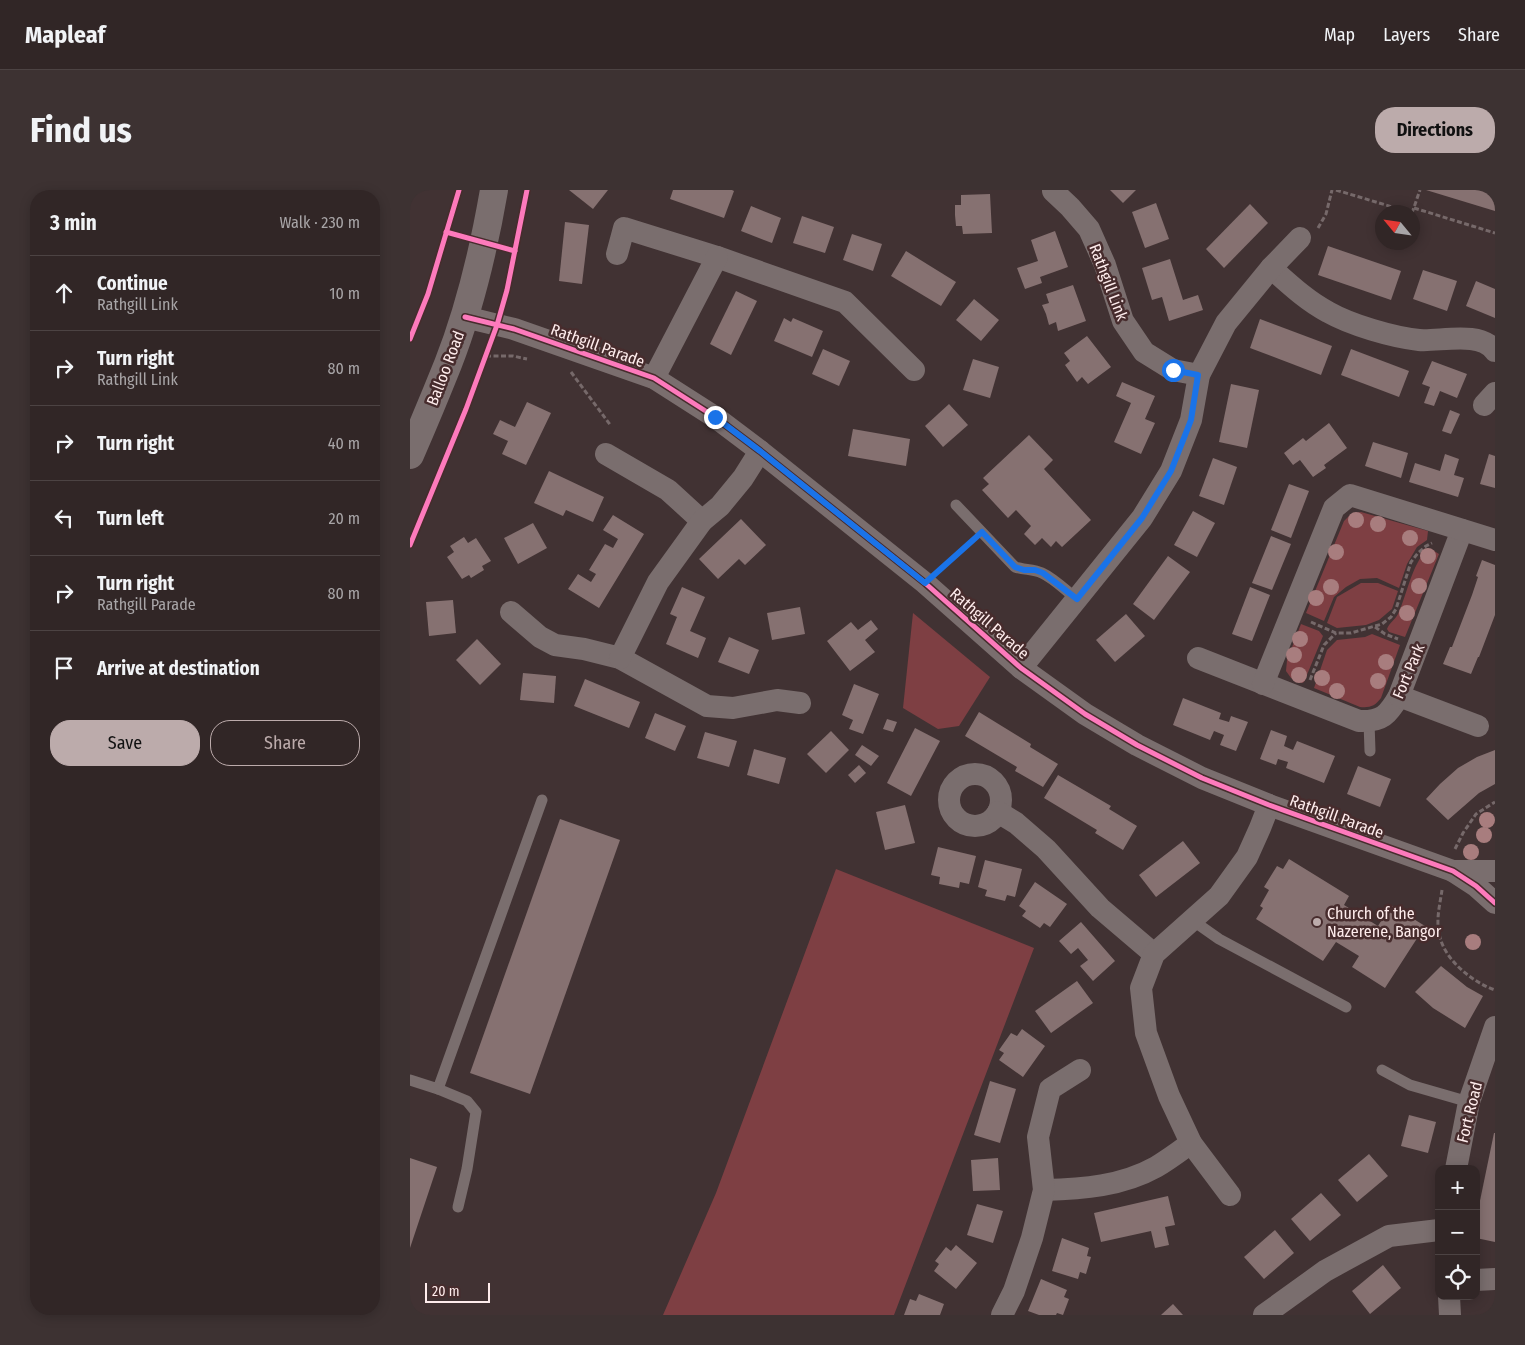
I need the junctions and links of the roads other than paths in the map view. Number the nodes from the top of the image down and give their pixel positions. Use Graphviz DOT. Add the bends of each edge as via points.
graph roads {
  1 [pos="494,190"];
  2 [pos="1053,191"];
  3 [pos="1300,238"];
  4 [pos="617,254"];
  5 [pos="717,257"];
  6 [pos="1271,268"];
  7 [pos="464,317"];
  8 [pos="1495,351"];
  9 [pos="914,370"];
  10 [pos="1198,375"];
  11 [pos="654,378"];
  12 [pos="760,451"];
  13 [pos="606,454"];
  14 [pos="410,455"];
  15 [pos="956,505"];
  16 [pos="702,521"];
  17 [pos="1462,530"];
  18 [pos="1495,540"];
  19 [pos="1077,599"];
  20 [pos="512,612"];
  21 [pos="620,658"];
  22 [pos="1198,658"];
  23 [pos="1021,668"];
  24 [pos="1263,684"];
  25 [pos="1399,696"];
  26 [pos="800,703"];
  27 [pos="1369,722"];
  28 [pos="1478,726"];
  29 [pos="1370,751"];
  30 [pos="542,800"];
  31 [pos="1269,805"];
  32 [pos="998,812"];
  33 [pos="1453,871"];
  34 [pos="1495,871"];
  35 [pos="1495,903"];
  36 [pos="1192,920"];
  37 [pos="1154,954"];
  38 [pos="1346,1007"];
  39 [pos="1495,1028"];
  40 [pos="1080,1070"];
  41 [pos="1382,1070"];
  42 [pos="410,1080"];
  43 [pos="438,1089"];
  44 [pos="1469,1102"];
  45 [pos="1191,1143"];
  46 [pos="1457,1165"];
  47 [pos="1044,1190"];
  48 [pos="1230,1195"];
  49 [pos="458,1207"];
  50 [pos="1435,1230"];
  51 [pos="1495,1279"];
  52 [pos="1480,1280"];
  53 [pos="1449,1300"];
  54 [pos="1002,1315"];
  55 [pos="1264,1315"];
  56 [pos="1450,1315"];
  1 -- 7 [label="street, Balloo Road" via="488,227"];
  2 -- 10 [label="street, Rathgill Link" via="1089,229 1123,321 1144,352 1173,370"];
  3 -- 6 [label="street"];
  4 -- 5 [label="street" via="624,228"];
  5 -- 9 [label="street" via="845,302"];
  5 -- 11 [label="street"];
  6 -- 8 [label="street" via="1329,313 1373,331 1420,340 1455,338 1479,341"];
  6 -- 10 [label="street" via="1226,323"];
  7 -- 11 [label="street, Rathgill Parade" via="514,329"];
  7 -- 14 [label="street, Balloo Road"];
  10 -- 19 [label="street" via="1191,420 1171,471 1142,518"];
  11 -- 12 [label="street, Rathgill Parade"];
  12 -- 16 [label="street" via="726,499"];
  12 -- 23 [label="street, Rathgill Parade" via="925,583"];
  13 -- 16 [label="street" via="668,490"];
  15 -- 19 [label="lane" via="1015,567 1043,573"];
  16 -- 21 [label="street" via="658,582"];
  17 -- 18 [label="street"];
  17 -- 24 [label="street" via="1350,495 1334,508"];
  17 -- 25 [label="street, Fort Park"];
  19 -- 23 [label="street"];
  20 -- 21 [label="street" via="540,637 555,645"];
  21 -- 26 [label="street" via="707,706 733,708 777,700"];
  22 -- 24 [label="street"];
  23 -- 31 [label="street, Rathgill Parade" via="1085,714 1137,745 1202,778"];
  24 -- 27 [label="street" via="1359,722"];
  25 -- 27 [label="street, Fort Park" via="1391,711"];
  25 -- 28 [label="street"];
  27 -- 29 [label="lane"];
  30 -- 43 [label="lane"];
  31 -- 33 [label="street, Rathgill Parade"];
  31 -- 36 [label="street" via="1247,857 1219,896"];
  32 -- 37 [label="street" via="1046,849 1100,908"];
  33 -- 34 [label="street, Rathgill Parade"];
  33 -- 35 [label="street, Rathgill Parade"];
  36 -- 37 [label="street"];
  36 -- 38 [label="lane" via="1219,939"];
  37 -- 45 [label="street" via="1141,988 1146,1033 1168,1096"];
  39 -- 44 [label="street, Fort Road"];
  40 -- 47 [label="street" via="1050,1089 1038,1137"];
  41 -- 44 [label="lane" via="1410,1085"];
  42 -- 43 [label="lane"];
  43 -- 49 [label="lane" via="467,1102 476,1112"];
  44 -- 46 [label="street, Fort Road"];
  45 -- 47 [label="street" via="1156,1167 1123,1182 1084,1189"];
  45 -- 48 [label="street"];
  47 -- 54 [label="street" via="1032,1238"];
  50 -- 55 [label="street" via="1388,1236 1325,1271"];
  51 -- 52 [label="street"];
  53 -- 56 [label="street"];
}
